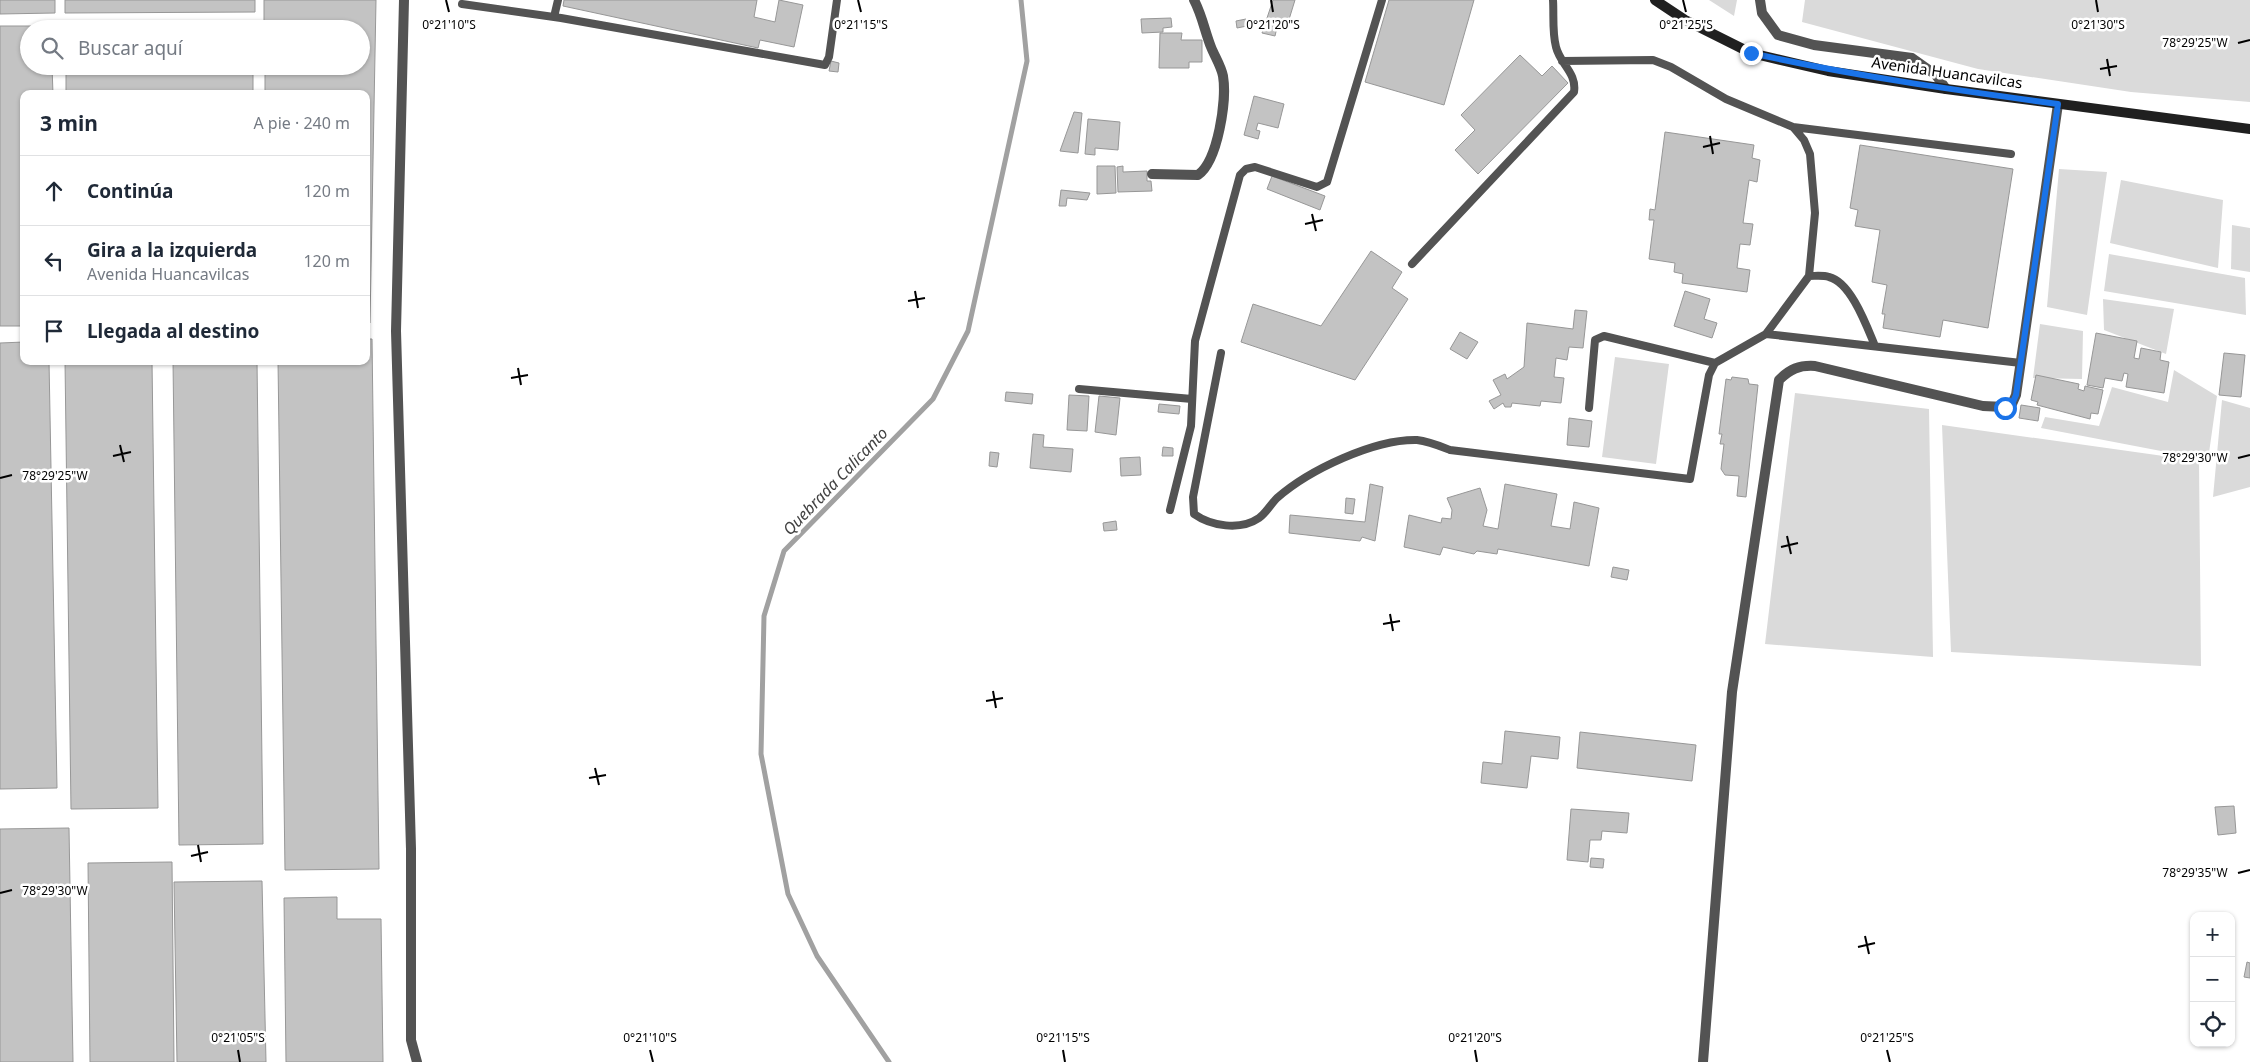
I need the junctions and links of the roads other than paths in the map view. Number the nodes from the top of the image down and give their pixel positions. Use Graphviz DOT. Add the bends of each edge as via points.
graph roads {
  1 [pos="404,0"];
  2 [pos="558,0"];
  3 [pos="837,0"];
  4 [pos="1194,0"];
  5 [pos="1382,0"];
  6 [pos="1553,0"];
  7 [pos="1654,0"];
  8 [pos="1760,0"];
  9 [pos="462,4"];
  10 [pos="554,17"];
  11 [pos="1562,61"];
  12 [pos="1946,89"];
  13 [pos="2058,104"];
  14 [pos="1793,127"];
  15 [pos="2250,130"];
  16 [pos="2011,154"];
  17 [pos="1152,174"];
  18 [pos="1412,264"];
  19 [pos="1810,276"];
  20 [pos="1766,334"];
  21 [pos="1875,346"];
  22 [pos="1221,353"];
  23 [pos="1715,363"];
  24 [pos="2021,363"];
  25 [pos="1079,389"];
  26 [pos="1192,400"];
  27 [pos="1589,408"];
  28 [pos="1170,510"];
  29 [pos="417,1062"];
  30 [pos="1703,1062"];
  1 -- 29 [label="street" via="396,331 411,850 411,1040"];
  2 -- 10 [label="lane"];
  3 -- 10 [label="lane" via="825,65"];
  4 -- 17 [label="street" via="1223,75 1224,99 1218,135 1205,171 1198,175"];
  5 -- 26 [label="lane" via="1327,182 1317,187 1255,167 1240,175 1195,341"];
  6 -- 11 [label="lane" via="1554,40"];
  7 -- 12 [label="street, Avenida Huancavilcas" via="1685,20 1751,53 1828,70"];
  8 -- 12 [label="street" via="1762,13 1778,35 1814,45 1912,58 1936,75"];
  9 -- 10 [label="lane"];
  11 -- 14 [label="lane" via="1653,60 1726,99"];
  11 -- 18 [label="lane" via="1576,83 1574,92"];
  12 -- 13 [label="street, Avenida Huancavilcas"];
  13 -- 15 [label="street, Avenida Huancavilcas"];
  13 -- 24 [label="street"];
  14 -- 16 [label="lane"];
  14 -- 19 [label="lane" via="1810,154 1815,213"];
  19 -- 20 [label="lane"];
  19 -- 21 [label="lane" via="1830,277 1846,288"];
  20 -- 21 [label="lane"];
  20 -- 23 [label="lane"];
  21 -- 24 [label="lane"];
  22 -- 23 [label="lane" via="1192,506 1194,514 1204,521 1229,526 1259,518 1276,498 1312,472 1376,446 1398,441 1419,440 1450,450 1690,479 1709,375"];
  23 -- 27 [label="lane" via="1599,337 1595,340"];
  24 -- 30 [label="street" via="2016,395 2012,404 2005,408 1983,406 1815,366 1803,365 1789,370 1779,380 1732,692"];
  25 -- 26 [label="lane"];
  26 -- 28 [label="lane" via="1191,426"];
}
